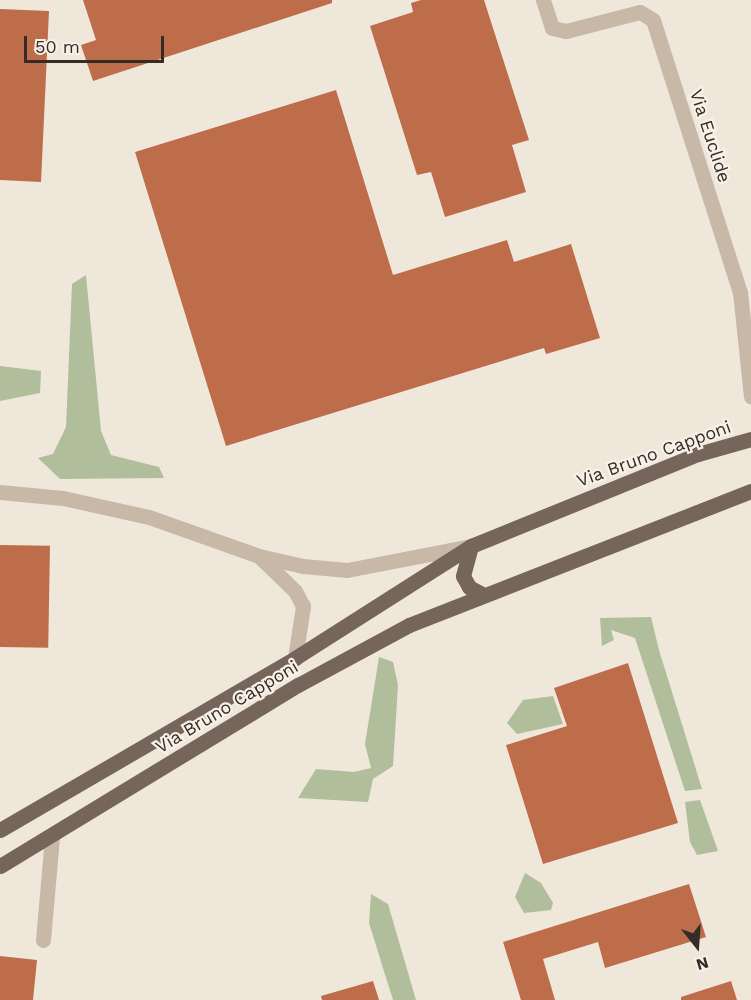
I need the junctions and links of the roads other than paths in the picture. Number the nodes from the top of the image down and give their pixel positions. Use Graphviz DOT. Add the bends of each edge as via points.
graph roads {
  1 [pos="543,0"];
  2 [pos="751,396"];
  3 [pos="751,439"];
  4 [pos="751,491"];
  5 [pos="0,492"];
  6 [pos="471,546"];
  7 [pos="259,556"];
  8 [pos="482,594"];
  9 [pos="295,658"];
  10 [pos="0,830"];
  11 [pos="52,837"];
  12 [pos="0,866"];
  13 [pos="43,940"];
  1 -- 2 [label="street, Via Euclide" via="552,28 566,31 640,12 653,20 740,292"];
  3 -- 6 [label="main road, Via Bruno Capponi" via="698,454"];
  4 -- 8 [label="main road, Via Bruno Capponi"];
  5 -- 7 [label="street" via="63,498 149,517"];
  6 -- 7 [label="street" via="347,570"];
  6 -- 8 [label="main road" via="463,576 469,588"];
  6 -- 9 [label="main road, Via Bruno Capponi"];
  7 -- 9 [label="street" via="295,591 303,606"];
  8 -- 11 [label="main road, Via Bruno Capponi" via="409,625 298,686"];
  9 -- 10 [label="main road, Via Bruno Capponi"];
  11 -- 12 [label="main road, Via Bruno Capponi"];
  11 -- 13 [label="street"];
}
